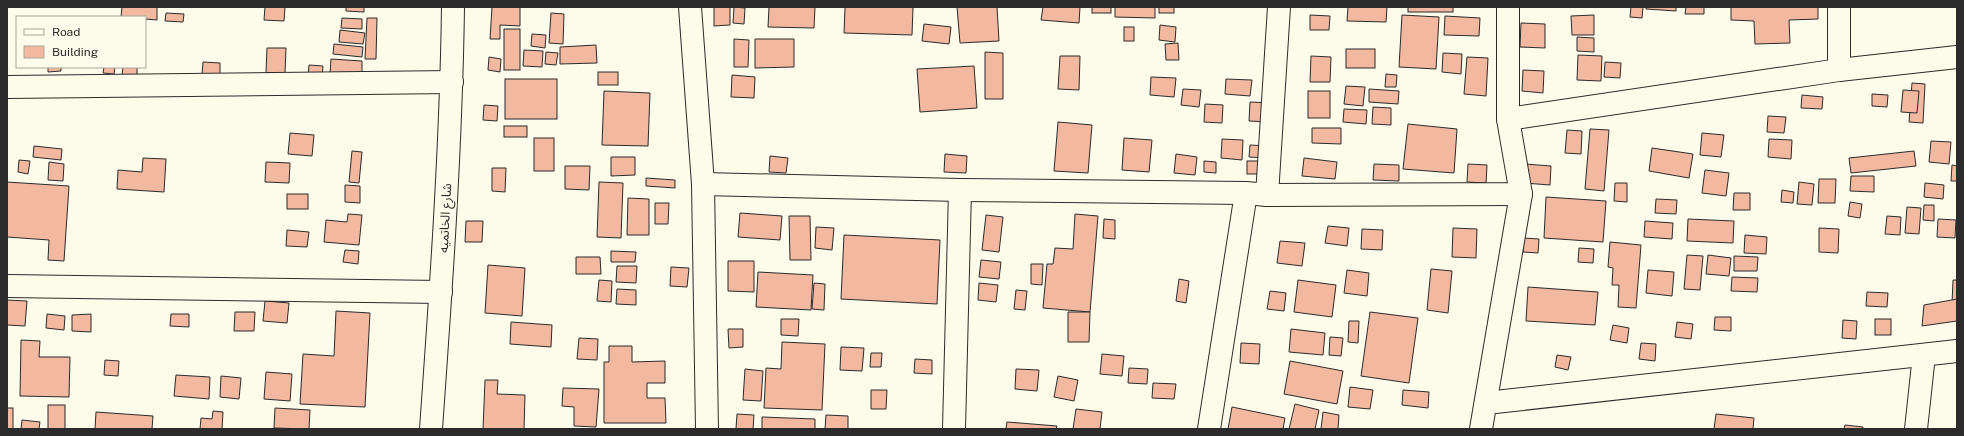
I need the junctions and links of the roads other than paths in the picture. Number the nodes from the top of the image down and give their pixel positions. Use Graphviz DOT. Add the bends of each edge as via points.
graph roads {
  1 [pos="453,7"];
  2 [pos="690,7"];
  3 [pos="1279,7"];
  4 [pos="1508,7"];
  5 [pos="1839,7"];
  6 [pos="1957,57"];
  7 [pos="1838,70"];
  8 [pos="452,82"];
  9 [pos="7,87"];
  10 [pos="1508,119"];
  11 [pos="703,184"];
  12 [pos="960,190"];
  13 [pos="1256,194"];
  14 [pos="1521,194"];
  15 [pos="7,286"];
  16 [pos="441,292"];
  17 [pos="1957,350"];
  18 [pos="1924,355"];
  19 [pos="1486,404"];
  20 [pos="431,429"];
  21 [pos="707,429"];
  22 [pos="954,429"];
  23 [pos="1209,429"];
  24 [pos="1481,429"];
  25 [pos="1916,429"];
  1 -- 8 [label="street, شارع الخاتميه"];
  2 -- 11 [label="street"];
  3 -- 13 [label="street"];
  4 -- 10 [label="street"];
  5 -- 7 [label="street"];
  6 -- 7 [label="street"];
  7 -- 10 [label="street"];
  8 -- 9 [label="street"];
  8 -- 16 [label="street, شارع الخاتميه"];
  10 -- 14 [label="street"];
  11 -- 12 [label="street"];
  11 -- 21 [label="street"];
  12 -- 13 [label="street"];
  12 -- 22 [label="street"];
  13 -- 14 [label="street"];
  13 -- 23 [label="street"];
  14 -- 19 [label="street"];
  15 -- 16 [label="street"];
  16 -- 20 [label="street, شارع الخاتميه"];
  17 -- 18 [label="street"];
  18 -- 19 [label="street"];
  18 -- 25 [label="street"];
  19 -- 24 [label="street"];
}
